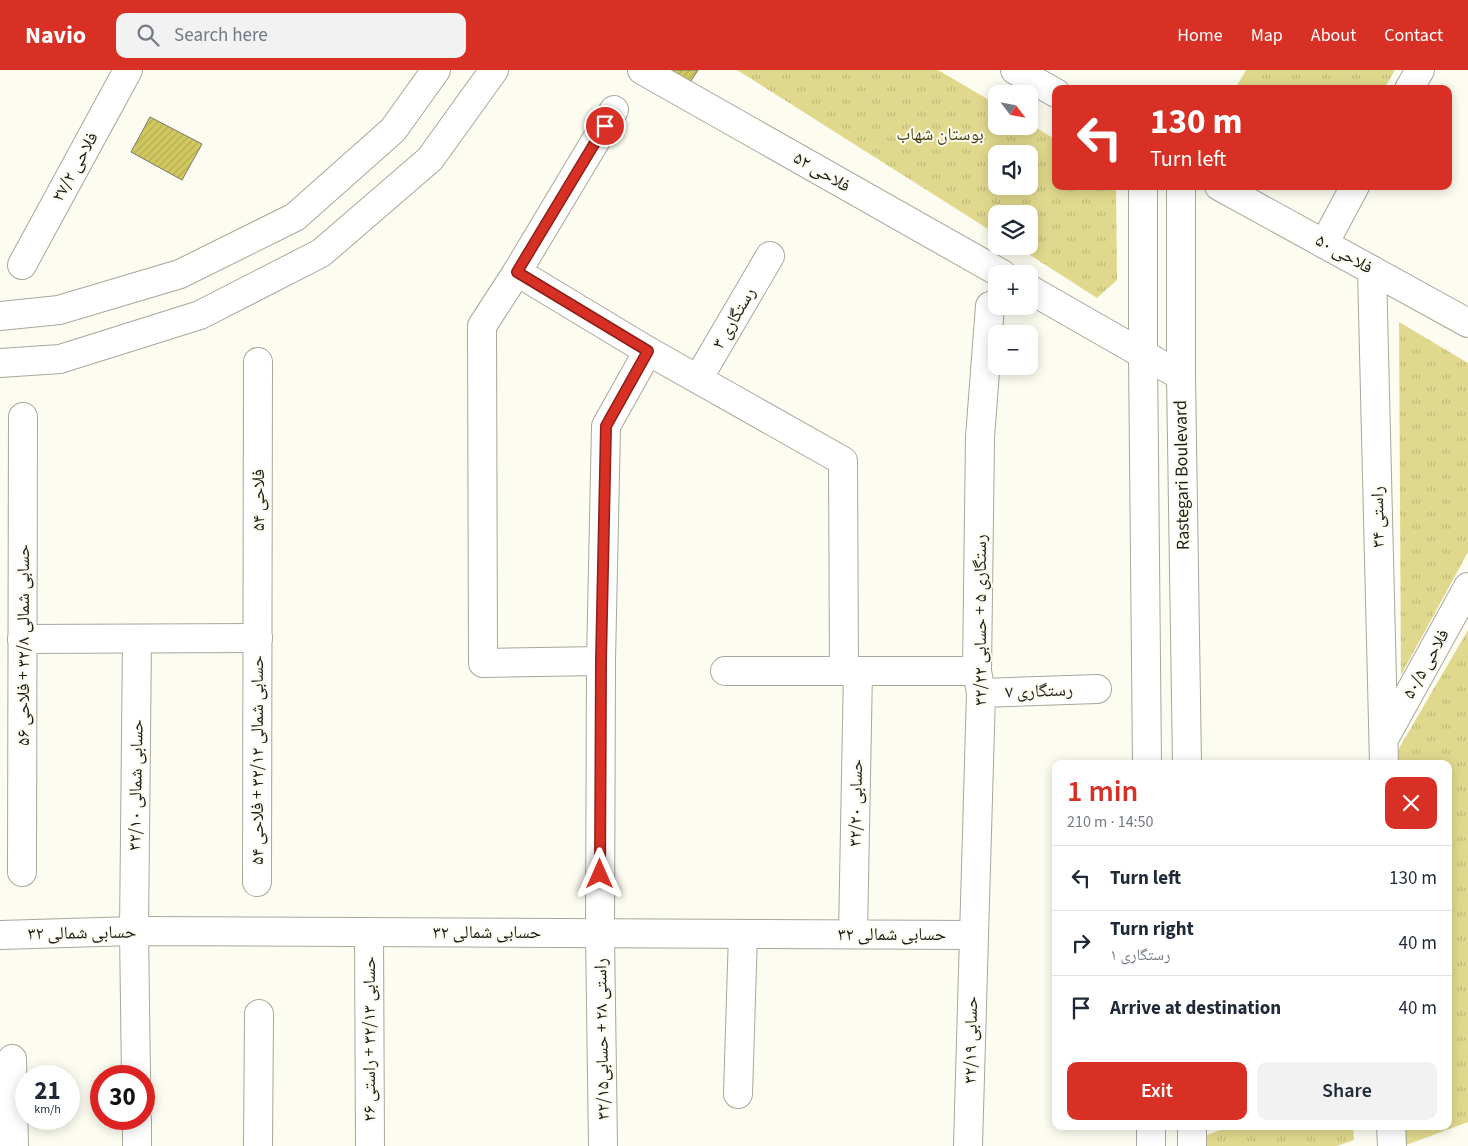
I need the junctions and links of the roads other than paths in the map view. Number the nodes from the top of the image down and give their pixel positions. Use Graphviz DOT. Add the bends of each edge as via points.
graph roads {
  1 [pos="436,70"];
  2 [pos="494,70"];
  3 [pos="642,70"];
  4 [pos="1015,70"];
  5 [pos="1420,70"];
  6 [pos="125,71"];
  7 [pos="1050,83"];
  8 [pos="1411,85"];
  9 [pos="614,110"];
  10 [pos="1143,190"];
  11 [pos="1181,190"];
  12 [pos="1226,190"];
  13 [pos="1354,190"];
  14 [pos="1324,244"];
  15 [pos="770,256"];
  16 [pos="22,265"];
  17 [pos="988,266"];
  18 [pos="1372,270"];
  19 [pos="517,272"];
  20 [pos="1038,294"];
  21 [pos="989,315"];
  22 [pos="0,316"];
  23 [pos="1468,323"];
  24 [pos="648,351"];
  25 [pos="1143,354"];
  26 [pos="0,362"];
  27 [pos="258,362"];
  28 [pos="1181,376"];
  29 [pos="698,379"];
  30 [pos="23,417"];
  31 [pos="1468,587"];
  32 [pos="258,638"];
  33 [pos="22,639"];
  34 [pos="138,639"];
  35 [pos="601,661"];
  36 [pos="725,671"];
  37 [pos="851,671"];
  38 [pos="979,682"];
  39 [pos="1097,689"];
  40 [pos="1383,752"];
  41 [pos="1147,760"];
  42 [pos="1187,760"];
  43 [pos="22,872"];
  44 [pos="257,882"];
  45 [pos="134,931"];
  46 [pos="369,932"];
  47 [pos="600,933"];
  48 [pos="743,934"];
  49 [pos="853,934"];
  50 [pos="0,935"];
  51 [pos="974,935"];
  52 [pos="259,1014"];
  53 [pos="12,1059"];
  54 [pos="136,1065"];
  55 [pos="738,1094"];
  56 [pos="137,1130"];
  57 [pos="1151,1130"];
  58 [pos="1192,1130"];
  59 [pos="1392,1130"];
  60 [pos="14,1146"];
  61 [pos="137,1146"];
  62 [pos="258,1146"];
  63 [pos="370,1146"];
  64 [pos="603,1146"];
  65 [pos="968,1146"];
  66 [pos="1151,1146"];
  67 [pos="1192,1146"];
  68 [pos="1392,1146"];
  1 -- 22 [label="street" via="393,130 295,218 180,274 58,310"];
  2 -- 26 [label="street" via="430,159 320,252 200,315 60,359"];
  3 -- 17 [label="street, فلاحی ۵۲"];
  4 -- 7 [label="street"];
  5 -- 8 [label="street"];
  6 -- 16 [label="street, فلاحی ۲۷/۲"];
  9 -- 19 [label="street"];
  10 -- 25 [label="street"];
  11 -- 28 [label="street, Rastegari Boulevard"];
  12 -- 14 [label="street, فلاحی ۵۰"];
  13 -- 14 [label="street"];
  14 -- 18 [label="street, فلاحی ۵۰"];
  15 -- 29 [label="street, رستگاری ۳"];
  18 -- 23 [label="street, فلاحی ۵۰"];
  18 -- 40 [label="street, راستی ۳۴"];
  19 -- 24 [label="street"];
  19 -- 35 [label="street" via="482,326 483,663"];
  20 -- 25 [label="street"];
  21 -- 38 [label="street, رستگاری ۵ + حسابی ۳۲/۲۲" via="980,438"];
  24 -- 29 [label="street"];
  24 -- 35 [label="street, راستی ۲۸ + حسابی۳۲/۱۵" via="606,426"];
  25 -- 28 [label="street"];
  25 -- 41 [label="street"];
  27 -- 32 [label="street, فلاحی ۵۴"];
  28 -- 42 [label="street, Rastegari Boulevard"];
  29 -- 37 [label="street, حسابی ۳۲/۲۰" via="843,461"];
  30 -- 33 [label="street, حسابی شمالی ۳۲/۸ + فلاحی ۵۶"];
  31 -- 40 [label="street, فلاحی ۵۰/۵"];
  32 -- 34 [label="street"];
  32 -- 44 [label="street, حسابی شمالی ۳۲/۱۲ + فلاحی ۵۴"];
  33 -- 34 [label="street"];
  33 -- 43 [label="street, حسابی شمالی ۳۲/۸ + فلاحی ۵۶"];
  34 -- 45 [label="street, حسابی شمالی ۳۲/۱۰"];
  35 -- 47 [label="street, راستی ۲۸ + حسابی۳۲/۱۵"];
  36 -- 37 [label="street, رستگاری ۷"];
  37 -- 38 [label="street, رستگاری ۷"];
  37 -- 49 [label="street, حسابی ۳۲/۲۰"];
  38 -- 39 [label="street, رستگاری ۷"];
  38 -- 51 [label="street, رستگاری ۵ + حسابی ۳۲/۲۲"];
  45 -- 46 [label="street, حسابی شمالی ۳۲"];
  45 -- 50 [label="street, حسابی شمالی ۳۲"];
  45 -- 54 [label="street, حسابی شمالی ۳۲/۱۰"];
  46 -- 47 [label="street, حسابی شمالی ۳۲"];
  46 -- 63 [label="street, حسابی ۳۲/۱۳ + راستی ۲۶"];
  47 -- 48 [label="street, حسابی شمالی ۳۲"];
  47 -- 64 [label="street, راستی ۲۸ + حسابی۳۲/۱۵"];
  48 -- 49 [label="street, حسابی شمالی ۳۲"];
  48 -- 55 [label="street"];
  49 -- 51 [label="street, حسابی شمالی ۳۲"];
  51 -- 65 [label="street, حسابی ۳۲/۱۹"];
  52 -- 62 [label="street"];
  53 -- 60 [label="street"];
  56 -- 61 [label="street"];
  57 -- 66 [label="street"];
  58 -- 67 [label="street"];
  59 -- 68 [label="street"];
}
